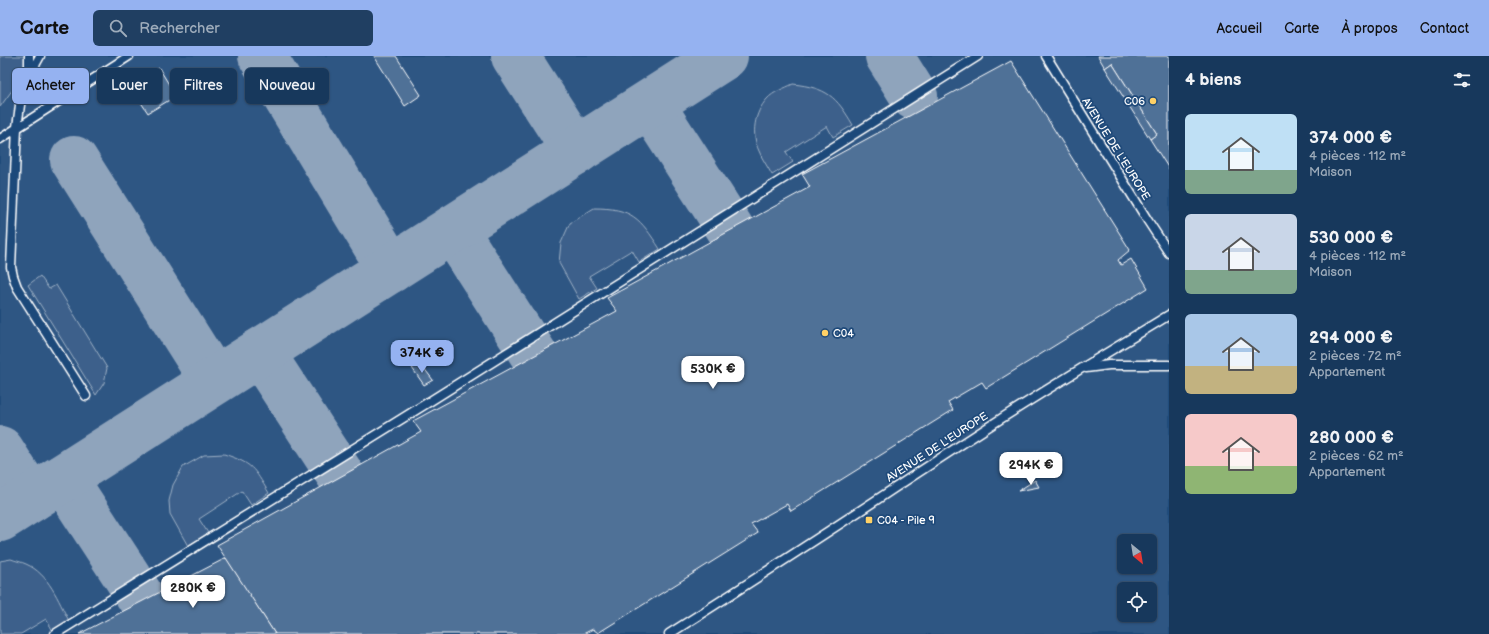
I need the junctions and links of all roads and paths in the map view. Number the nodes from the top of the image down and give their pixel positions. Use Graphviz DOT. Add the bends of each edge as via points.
graph roads {
  1 [pos="29,56"];
  2 [pos="40,56"];
  3 [pos="129,56"];
  4 [pos="978,56"];
  5 [pos="1046,56"];
  6 [pos="29,68"];
  7 [pos="33,68"];
  8 [pos="19,104"];
  9 [pos="17,127"];
  10 [pos="0,139"];
  11 [pos="1169,253"];
  12 [pos="1169,315"];
  13 [pos="1169,365"];
  14 [pos="1080,370"];
  15 [pos="86,396"];
  16 [pos="55,634"];
  17 [pos="669,634"];
  1 -- 6 [label="lane"];
  2 -- 7 [label="lane"];
  3 -- 9 [label="lane"];
  4 -- 16 [label="lane"];
  5 -- 11 [label="lane, AVENUE DE L'EUROPE"];
  8 -- 9 [label="lane"];
  9 -- 10 [label="lane"];
  9 -- 15 [label="lane" via="12,276"];
  12 -- 14 [label="lane, AVENUE DE L'EUROPE"];
  13 -- 14 [label="lane" via="1108,365"];
  14 -- 17 [label="lane, AVENUE DE L'EUROPE"];
}
